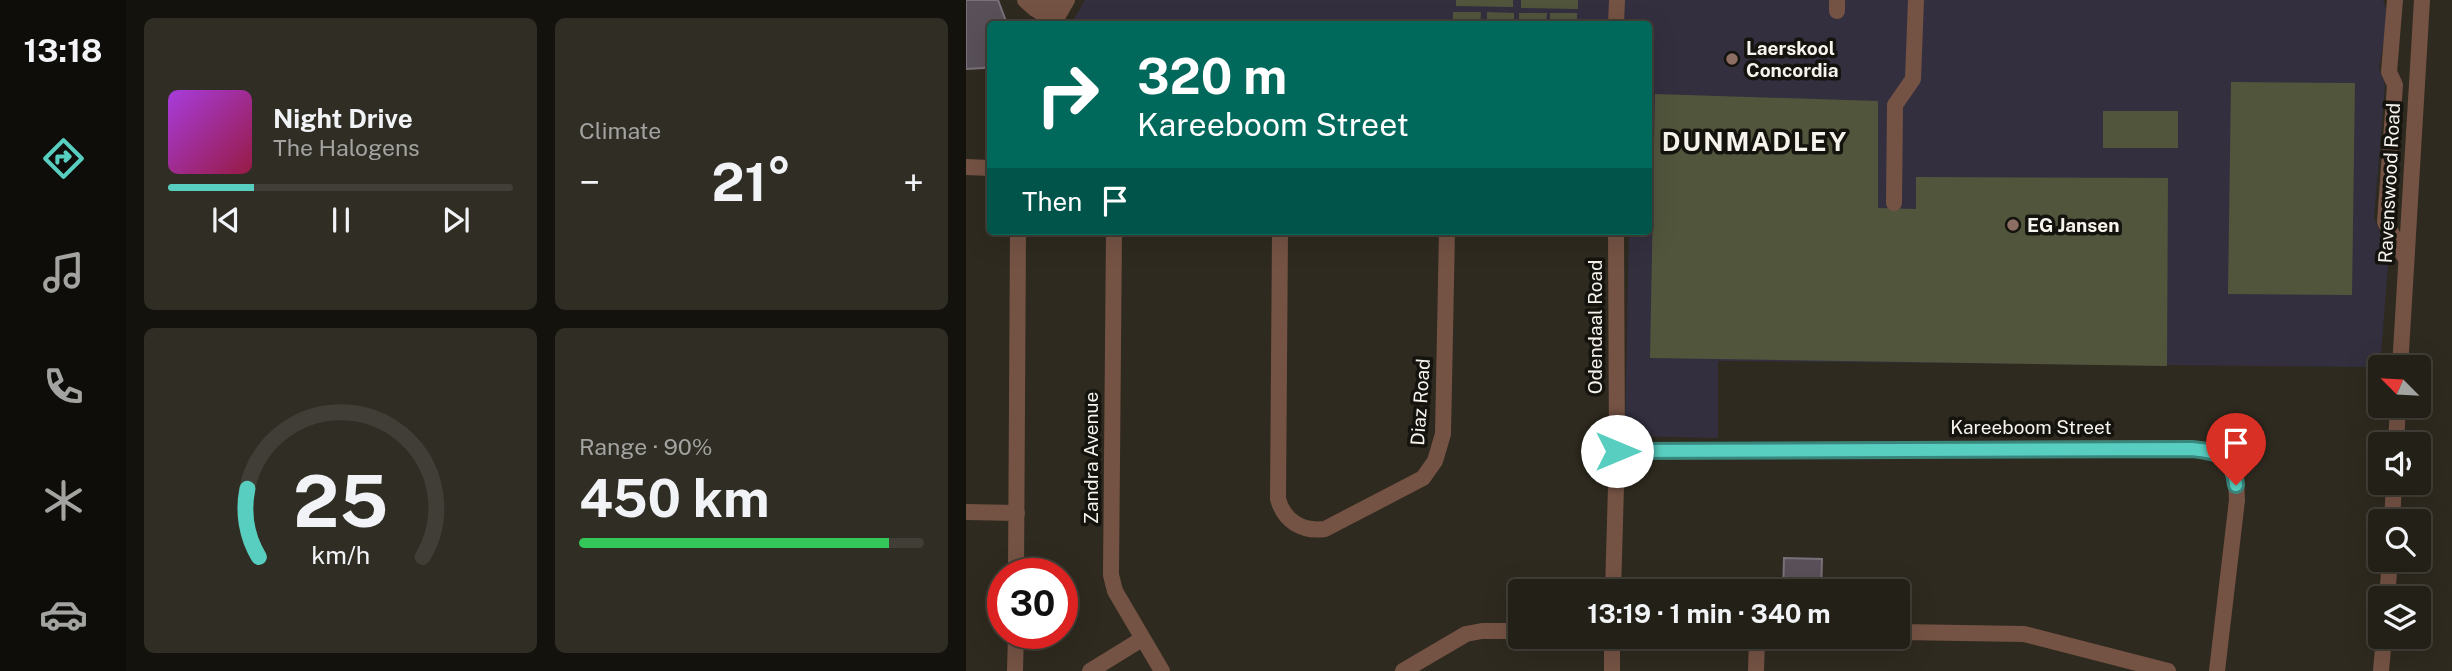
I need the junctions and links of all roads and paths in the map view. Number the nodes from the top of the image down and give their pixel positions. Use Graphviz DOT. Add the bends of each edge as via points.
graph roads {
  1 [pos="1025,0"];
  2 [pos="1041,0"];
  3 [pos="1617,0"];
  4 [pos="1916,0"];
  5 [pos="2395,0"];
  6 [pos="2422,0"];
  7 [pos="1059,14"];
  8 [pos="1616,21"];
  9 [pos="966,167"];
  10 [pos="987,168"];
  11 [pos="1894,203"];
  12 [pos="1018,235"];
  13 [pos="1114,235"];
  14 [pos="1280,235"];
  15 [pos="1447,235"];
  16 [pos="1616,235"];
  17 [pos="2406,259"];
  18 [pos="2401,355"];
  19 [pos="1617,451"];
  20 [pos="966,512"];
  21 [pos="989,512"];
  22 [pos="1017,513"];
  23 [pos="1017,539"];
  24 [pos="1016,558"];
  25 [pos="1613,579"];
  26 [pos="1508,631"];
  27 [pos="1910,632"];
  28 [pos="1142,639"];
  29 [pos="1016,649"];
  30 [pos="1612,649"];
  31 [pos="1757,649"];
  32 [pos="2383,649"];
  33 [pos="1016,671"];
  34 [pos="1090,671"];
  35 [pos="1163,671"];
  36 [pos="1403,671"];
  37 [pos="1612,671"];
  38 [pos="1756,671"];
  39 [pos="2168,671"];
  40 [pos="2217,671"];
  41 [pos="2381,671"];
  1 -- 7 [label="street" via="1035,9"];
  2 -- 7 [label="street"];
  3 -- 8 [label="street"];
  4 -- 11 [label="street" via="1913,79 1895,105"];
  5 -- 17 [label="street" via="2389,72 2395,85 2385,222"];
  6 -- 17 [label="street, Ravenswood Road"];
  9 -- 10 [label="street"];
  12 -- 22 [label="street"];
  13 -- 28 [label="street, Zandra Avenue" via="1111,575"];
  14 -- 15 [label="street, Diaz Road" via="1278,499 1282,511 1308,530 1325,529 1423,478 1435,461 1443,434"];
  16 -- 19 [label="street, Odendaal Road"];
  17 -- 18 [label="street, Ravenswood Road"];
  19 -- 25 [label="street, Odendaal Road"];
  19 -- 40 [label="street, Kareeboom Street" via="2169,447 2221,454 2235,472 2236,499"];
  20 -- 21 [label="street"];
  21 -- 22 [label="street"];
  21 -- 23 [label="street"];
  22 -- 23 [label="street"];
  23 -- 24 [label="street"];
  26 -- 36 [label="street" via="1466,634"];
  27 -- 39 [label="street" via="2024,634"];
  28 -- 34 [label="street"];
  28 -- 35 [label="street, Zandra Avenue"];
  29 -- 33 [label="street"];
  30 -- 37 [label="street"];
  31 -- 38 [label="street"];
  32 -- 41 [label="street"];
}
